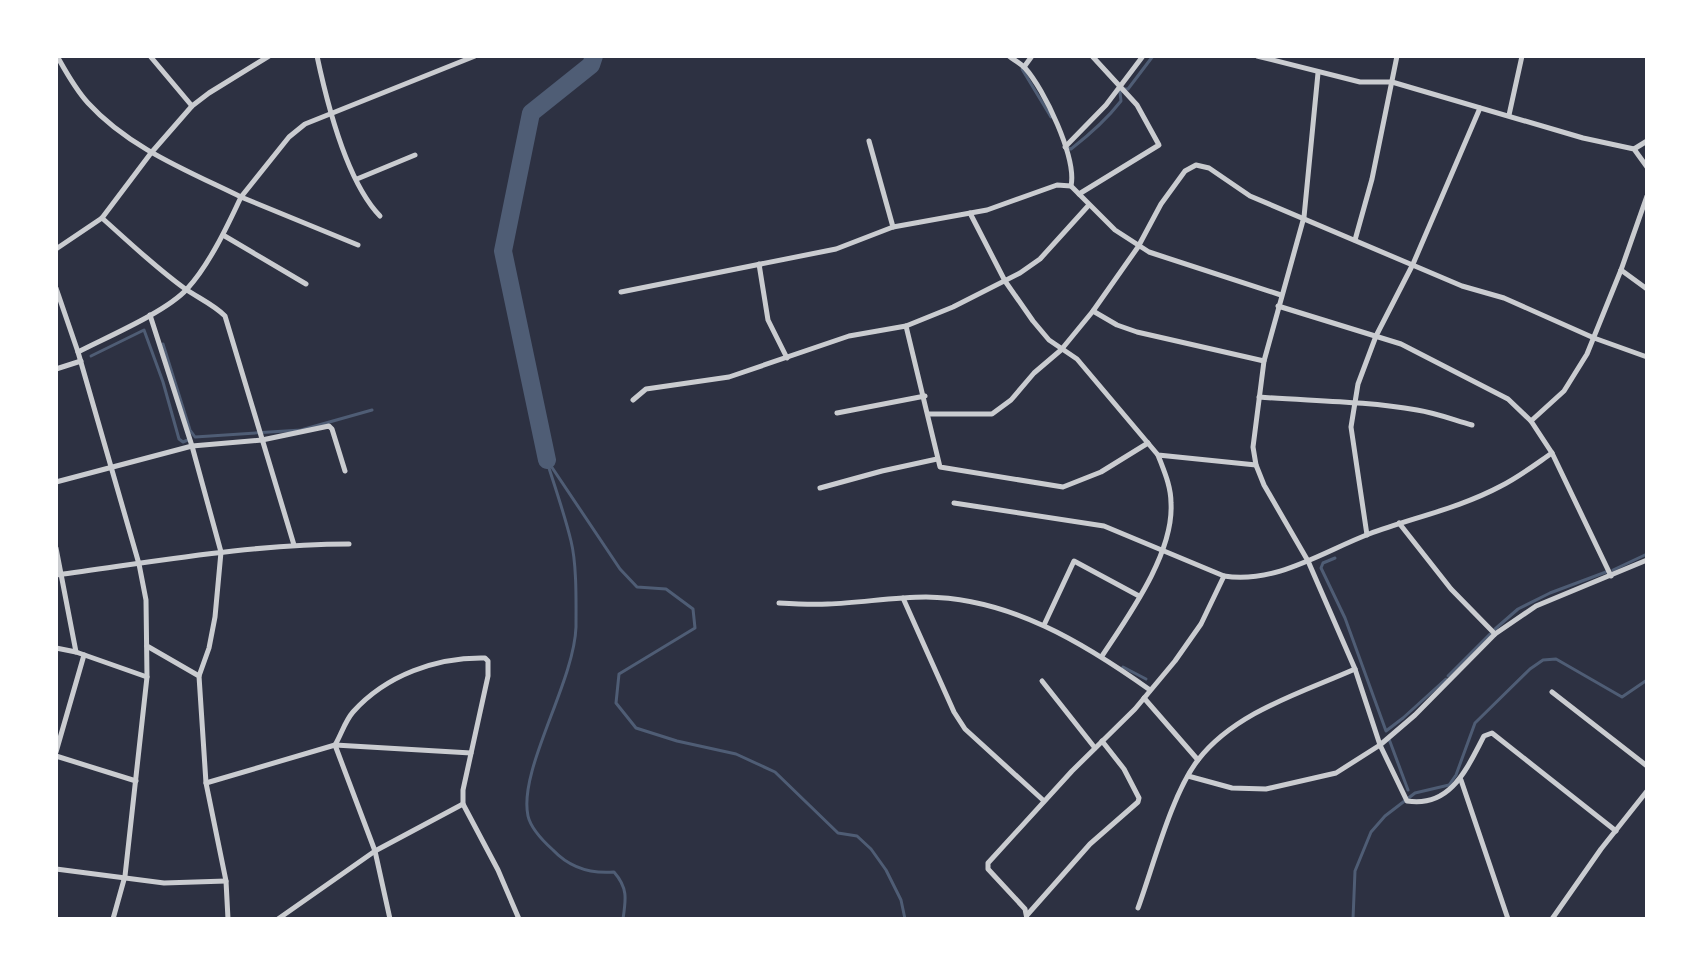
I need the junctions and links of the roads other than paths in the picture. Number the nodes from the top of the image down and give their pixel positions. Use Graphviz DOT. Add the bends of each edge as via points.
graph roads {
  1 [pos="57,56"];
  2 [pos="150,56"];
  3 [pos="269,56"];
  4 [pos="317,56"];
  5 [pos="475,56"];
  6 [pos="1009,56"];
  7 [pos="1032,56"];
  8 [pos="1092,56"];
  9 [pos="1143,56"];
  10 [pos="1257,56"];
  11 [pos="1397,56"];
  12 [pos="1522,56"];
  13 [pos="1274,58"];
  14 [pos="1024,67"];
  15 [pos="1318,73"];
  16 [pos="1392,82"];
  17 [pos="1122,89"];
  18 [pos="192,106"];
  19 [pos="1480,108"];
  20 [pos="330,114"];
  21 [pos="1509,115"];
  22 [pos="869,141"];
  23 [pos="1647,141"];
  24 [pos="1065,147"];
  25 [pos="1634,149"];
  26 [pos="151,153"];
  27 [pos="415,155"];
  28 [pos="1647,167"];
  29 [pos="357,179"];
  30 [pos="1071,186"];
  31 [pos="1079,194"];
  32 [pos="1647,196"];
  33 [pos="241,197"];
  34 [pos="1088,206"];
  35 [pos="970,213"];
  36 [pos="380,216"];
  37 [pos="1304,217"];
  38 [pos="102,218"];
  39 [pos="893,227"];
  40 [pos="223,235"];
  41 [pos="1355,240"];
  42 [pos="358,245"];
  43 [pos="1138,247"];
  44 [pos="56,249"];
  45 [pos="759,264"];
  46 [pos="1413,264"];
  47 [pos="1621,270"];
  48 [pos="1005,281"];
  49 [pos="306,284"];
  50 [pos="56,288"];
  51 [pos="1647,289"];
  52 [pos="186,290"];
  53 [pos="621,292"];
  54 [pos="1281,295"];
  55 [pos="1278,306"];
  56 [pos="1093,311"];
  57 [pos="150,315"];
  58 [pos="906,326"];
  59 [pos="1376,336"];
  60 [pos="1594,338"];
  61 [pos="1061,350"];
  62 [pos="78,352"];
  63 [pos="1647,357"];
  64 [pos="787,358"];
  65 [pos="81,361"];
  66 [pos="1264,361"];
  67 [pos="56,369"];
  68 [pos="925,396"];
  69 [pos="1259,397"];
  70 [pos="633,400"];
  71 [pos="1354,402"];
  72 [pos="837,413"];
  73 [pos="928,414"];
  74 [pos="1531,421"];
  75 [pos="1472,425"];
  76 [pos="262,440"];
  77 [pos="1148,443"];
  78 [pos="192,446"];
  79 [pos="1552,453"];
  80 [pos="1158,455"];
  81 [pos="937,459"];
  82 [pos="1256,465"];
  83 [pos="110,467"];
  84 [pos="345,471"];
  85 [pos="56,482"];
  86 [pos="820,488"];
  87 [pos="954,503"];
  88 [pos="1399,523"];
  89 [pos="1367,535"];
  90 [pos="349,544"];
  91 [pos="294,545"];
  92 [pos="56,548"];
  93 [pos="1162,550"];
  94 [pos="221,552"];
  95 [pos="1647,560"];
  96 [pos="1308,561"];
  97 [pos="139,564"];
  98 [pos="59,575"];
  99 [pos="1224,576"];
  100 [pos="1611,576"];
  101 [pos="1139,596"];
  102 [pos="903,598"];
  103 [pos="779,603"];
  104 [pos="1044,625"];
  105 [pos="1495,634"];
  106 [pos="147,646"];
  107 [pos="56,648"];
  108 [pos="76,652"];
  109 [pos="84,655"];
  110 [pos="1102,656"];
  111 [pos="1355,669"];
  112 [pos="199,676"];
  113 [pos="147,677"];
  114 [pos="1042,681"];
  115 [pos="1150,690"];
  116 [pos="1552,692"];
  117 [pos="1144,698"];
  118 [pos="1102,741"];
  119 [pos="335,745"];
  120 [pos="1380,745"];
  121 [pos="1095,748"];
  122 [pos="471,753"];
  123 [pos="56,754"];
  124 [pos="1198,760"];
  125 [pos="1647,766"];
  126 [pos="1188,776"];
  127 [pos="1461,780"];
  128 [pos="136,781"];
  129 [pos="206,783"];
  130 [pos="1647,791"];
  131 [pos="1044,801"];
  132 [pos="463,804"];
  133 [pos="1616,831"];
  134 [pos="375,851"];
  135 [pos="56,869"];
  136 [pos="125,876"];
  137 [pos="226,881"];
  138 [pos="1138,908"];
  139 [pos="1027,917"];
  140 [pos="282,918"];
  141 [pos="113,919"];
  142 [pos="228,919"];
  143 [pos="390,919"];
  144 [pos="519,919"];
  145 [pos="1508,919"];
  146 [pos="1552,919"];
  1 -- 26 [label="street" via="87,102"];
  2 -- 18 [label="street"];
  3 -- 18 [label="street"];
  4 -- 20 [label="street"];
  5 -- 20 [label="street"];
  6 -- 14 [label="street"];
  7 -- 14 [label="street"];
  8 -- 17 [label="street"];
  9 -- 17 [label="street"];
  10 -- 13 [label="street"];
  11 -- 16 [label="street"];
  12 -- 21 [label="street"];
  13 -- 15 [label="street"];
  14 -- 24 [label="street" via="1059,126"];
  15 -- 16 [label="street"];
  15 -- 37 [label="street"];
  16 -- 19 [label="street"];
  16 -- 41 [label="street"];
  17 -- 24 [label="street"];
  17 -- 31 [label="street" via="1159,145"];
  18 -- 26 [label="street"];
  19 -- 21 [label="street"];
  19 -- 46 [label="street"];
  20 -- 29 [label="street"];
  20 -- 33 [label="street" via="289,137"];
  21 -- 25 [label="street"];
  22 -- 39 [label="street"];
  23 -- 25 [label="street"];
  24 -- 30 [label="street"];
  25 -- 28 [label="street"];
  26 -- 33 [label="street"];
  26 -- 38 [label="street"];
  27 -- 29 [label="street"];
  29 -- 36 [label="street"];
  30 -- 31 [label="street"];
  30 -- 35 [label="street" via="1057,185"];
  31 -- 34 [label="street"];
  32 -- 47 [label="street"];
  33 -- 40 [label="street"];
  33 -- 42 [label="street"];
  34 -- 43 [label="street"];
  34 -- 48 [label="street" via="1046,255"];
  35 -- 39 [label="street"];
  35 -- 48 [label="street"];
  37 -- 41 [label="street"];
  37 -- 43 [label="street" via="1250,196 1196,165 1185,171 1161,204"];
  37 -- 54 [label="street"];
  38 -- 44 [label="street"];
  38 -- 52 [label="street"];
  39 -- 45 [label="street" via="836,249"];
  40 -- 49 [label="street"];
  40 -- 52 [label="street"];
  41 -- 46 [label="street"];
  43 -- 54 [label="street"];
  43 -- 56 [label="street"];
  45 -- 53 [label="street"];
  45 -- 64 [label="street" via="768,320"];
  46 -- 59 [label="street"];
  46 -- 60 [label="street"];
  47 -- 51 [label="street"];
  47 -- 60 [label="street"];
  48 -- 58 [label="street"];
  48 -- 61 [label="street"];
  50 -- 62 [label="street"];
  52 -- 57 [label="street"];
  52 -- 76 [label="street" via="225,316"];
  54 -- 55 [label="street"];
  55 -- 59 [label="street"];
  55 -- 66 [label="street"];
  56 -- 61 [label="street"];
  56 -- 66 [label="street" via="1137,332"];
  57 -- 62 [label="street"];
  57 -- 78 [label="street"];
  58 -- 64 [label="street" via="849,336"];
  58 -- 68 [label="street"];
  59 -- 71 [label="street"];
  59 -- 74 [label="street" via="1508,399"];
  60 -- 63 [label="street"];
  60 -- 74 [label="street" via="1564,391"];
  61 -- 73 [label="street" via="992,414"];
  61 -- 77 [label="street" via="1077,359"];
  62 -- 65 [label="street"];
  64 -- 70 [label="street" via="729,377 646,389"];
  65 -- 67 [label="street"];
  65 -- 83 [label="street"];
  66 -- 69 [label="street"];
  68 -- 72 [label="street"];
  68 -- 73 [label="street"];
  69 -- 71 [label="street"];
  69 -- 82 [label="street"];
  71 -- 75 [label="street" via="1421,410"];
  71 -- 89 [label="street" via="1351,427"];
  73 -- 81 [label="street"];
  74 -- 79 [label="street"];
  76 -- 78 [label="street"];
  76 -- 84 [label="street" via="329,426"];
  76 -- 91 [label="street"];
  77 -- 80 [label="street"];
  77 -- 81 [label="street" via="1101,472 1063,487 943,468"];
  78 -- 83 [label="street"];
  78 -- 94 [label="street"];
  79 -- 88 [label="street" via="1501,486"];
  79 -- 100 [label="street"];
  80 -- 82 [label="street"];
  80 -- 93 [label="street" via="1171,504"];
  81 -- 86 [label="street"];
  82 -- 96 [label="street"];
  83 -- 85 [label="street"];
  83 -- 97 [label="street"];
  87 -- 93 [label="street" via="1090,523"];
  88 -- 89 [label="street"];
  88 -- 105 [label="street"];
  89 -- 96 [label="street"];
  90 -- 91 [label="street"];
  91 -- 94 [label="street"];
  92 -- 98 [label="street"];
  93 -- 99 [label="street"];
  93 -- 101 [label="street"];
  94 -- 97 [label="street"];
  94 -- 112 [label="street" via="215,617"];
  95 -- 100 [label="street"];
  96 -- 99 [label="street" via="1268,575"];
  96 -- 111 [label="street"];
  97 -- 98 [label="street"];
  97 -- 106 [label="street"];
  98 -- 108 [label="street"];
  99 -- 115 [label="street" via="1201,624"];
  100 -- 105 [label="street" via="1536,606"];
  101 -- 104 [label="street" via="1074,561"];
  101 -- 110 [label="street"];
  102 -- 103 [label="street"];
  102 -- 104 [label="street" via="972,601"];
  102 -- 131 [label="street" via="965,729"];
  104 -- 110 [label="street"];
  105 -- 120 [label="street"];
  106 -- 112 [label="street"];
  106 -- 113 [label="street"];
  107 -- 108 [label="street"];
  108 -- 109 [label="street"];
  109 -- 113 [label="street"];
  109 -- 123 [label="street"];
  110 -- 115 [label="street"];
  111 -- 120 [label="street"];
  111 -- 124 [label="street" via="1250,716"];
  112 -- 129 [label="street"];
  113 -- 128 [label="street"];
  114 -- 121 [label="street"];
  115 -- 117 [label="street"];
  116 -- 125 [label="street"];
  117 -- 118 [label="street"];
  117 -- 124 [label="street"];
  118 -- 121 [label="street"];
  118 -- 139 [label="street" via="1124,769 1138,802 1090,844"];
  119 -- 122 [label="street"];
  119 -- 122 [label="street" via="354,711 385,685 455,658 485,658 488,676"];
  119 -- 129 [label="street"];
  119 -- 134 [label="street"];
  120 -- 126 [label="street" via="1336,773 1266,789 1232,788"];
  120 -- 127 [label="street" via="1407,801 1441,795"];
  121 -- 131 [label="street"];
  122 -- 132 [label="street"];
  123 -- 128 [label="street"];
  124 -- 126 [label="street"];
  126 -- 138 [label="street"];
  127 -- 133 [label="street" via="1484,736 1492,733"];
  127 -- 145 [label="street"];
  128 -- 136 [label="street"];
  129 -- 137 [label="street"];
  130 -- 133 [label="street"];
  131 -- 139 [label="street" via="987,866"];
  132 -- 134 [label="street"];
  132 -- 144 [label="street"];
  133 -- 146 [label="street"];
  134 -- 140 [label="street"];
  134 -- 143 [label="street"];
  135 -- 136 [label="street"];
  136 -- 137 [label="street" via="164,883"];
  136 -- 141 [label="street"];
  137 -- 142 [label="street"];
}
